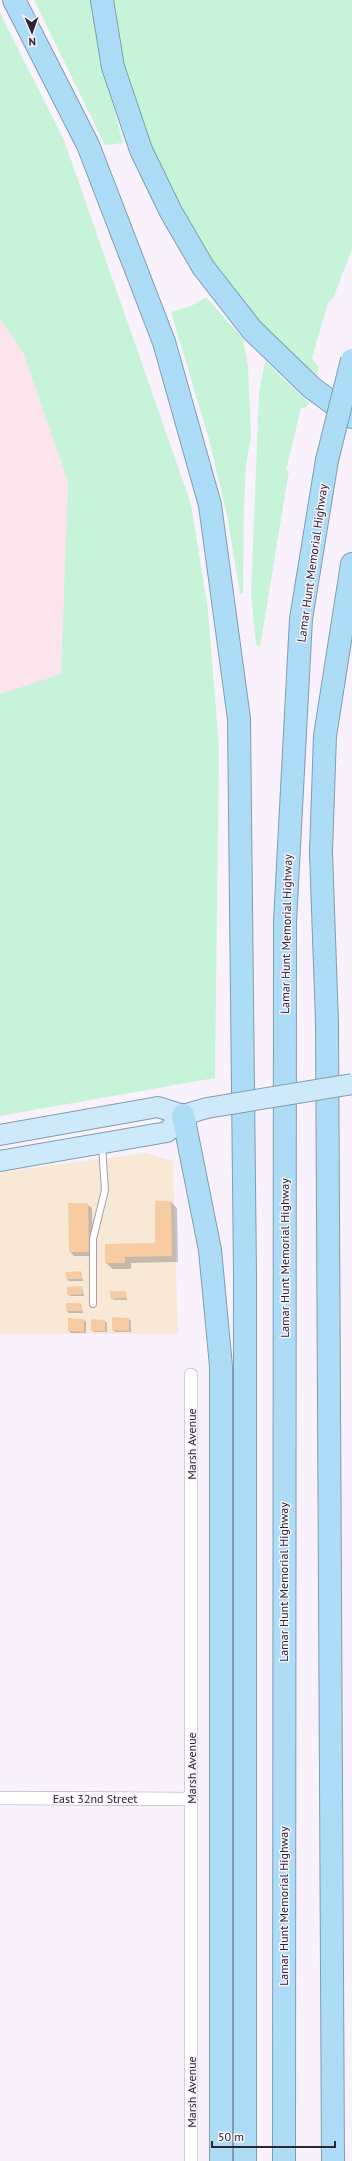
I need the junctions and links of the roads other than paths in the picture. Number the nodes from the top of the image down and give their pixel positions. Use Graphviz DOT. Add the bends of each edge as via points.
graph roads {
  1 [pos="14,0"];
  2 [pos="102,0"];
  3 [pos="352,360"];
  4 [pos="352,417"];
  5 [pos="352,564"];
  6 [pos="352,1084"];
  7 [pos="183,1114"];
  8 [pos="0,1135"];
  9 [pos="102,1143"];
  10 [pos="0,1160"];
  11 [pos="93,1304"];
  12 [pos="191,1375"];
  13 [pos="0,1798"];
  14 [pos="191,1799"];
  15 [pos="191,2161"];
  16 [pos="222,2161"];
  17 [pos="245,2161"];
  18 [pos="284,2161"];
  19 [pos="333,2161"];
  1 -- 17 [label="highway" via="88,145 164,342 210,505 239,719 245,1274"];
  2 -- 4 [label="highway" via="113,66 141,150 170,212 203,268 252,330 312,388"];
  3 -- 18 [label="highway, Lamar Hunt Memorial Highway, bridge" via="327,460 301,619 284,922"];
  5 -- 19 [label="highway" via="325,736 321,852 327,1023"];
  6 -- 7 [label="main road, bridge"];
  7 -- 8 [label="main road" via="158,1107"];
  7 -- 9 [label="main road" via="167,1132"];
  7 -- 16 [label="highway" via="210,1250 221,1366"];
  9 -- 10 [label="main road"];
  9 -- 11 [label="lane" via="105,1190 93,1239"];
  12 -- 14 [label="street, Marsh Avenue"];
  13 -- 14 [label="street, East 32nd Street"];
  14 -- 15 [label="street, Marsh Avenue"];
}
